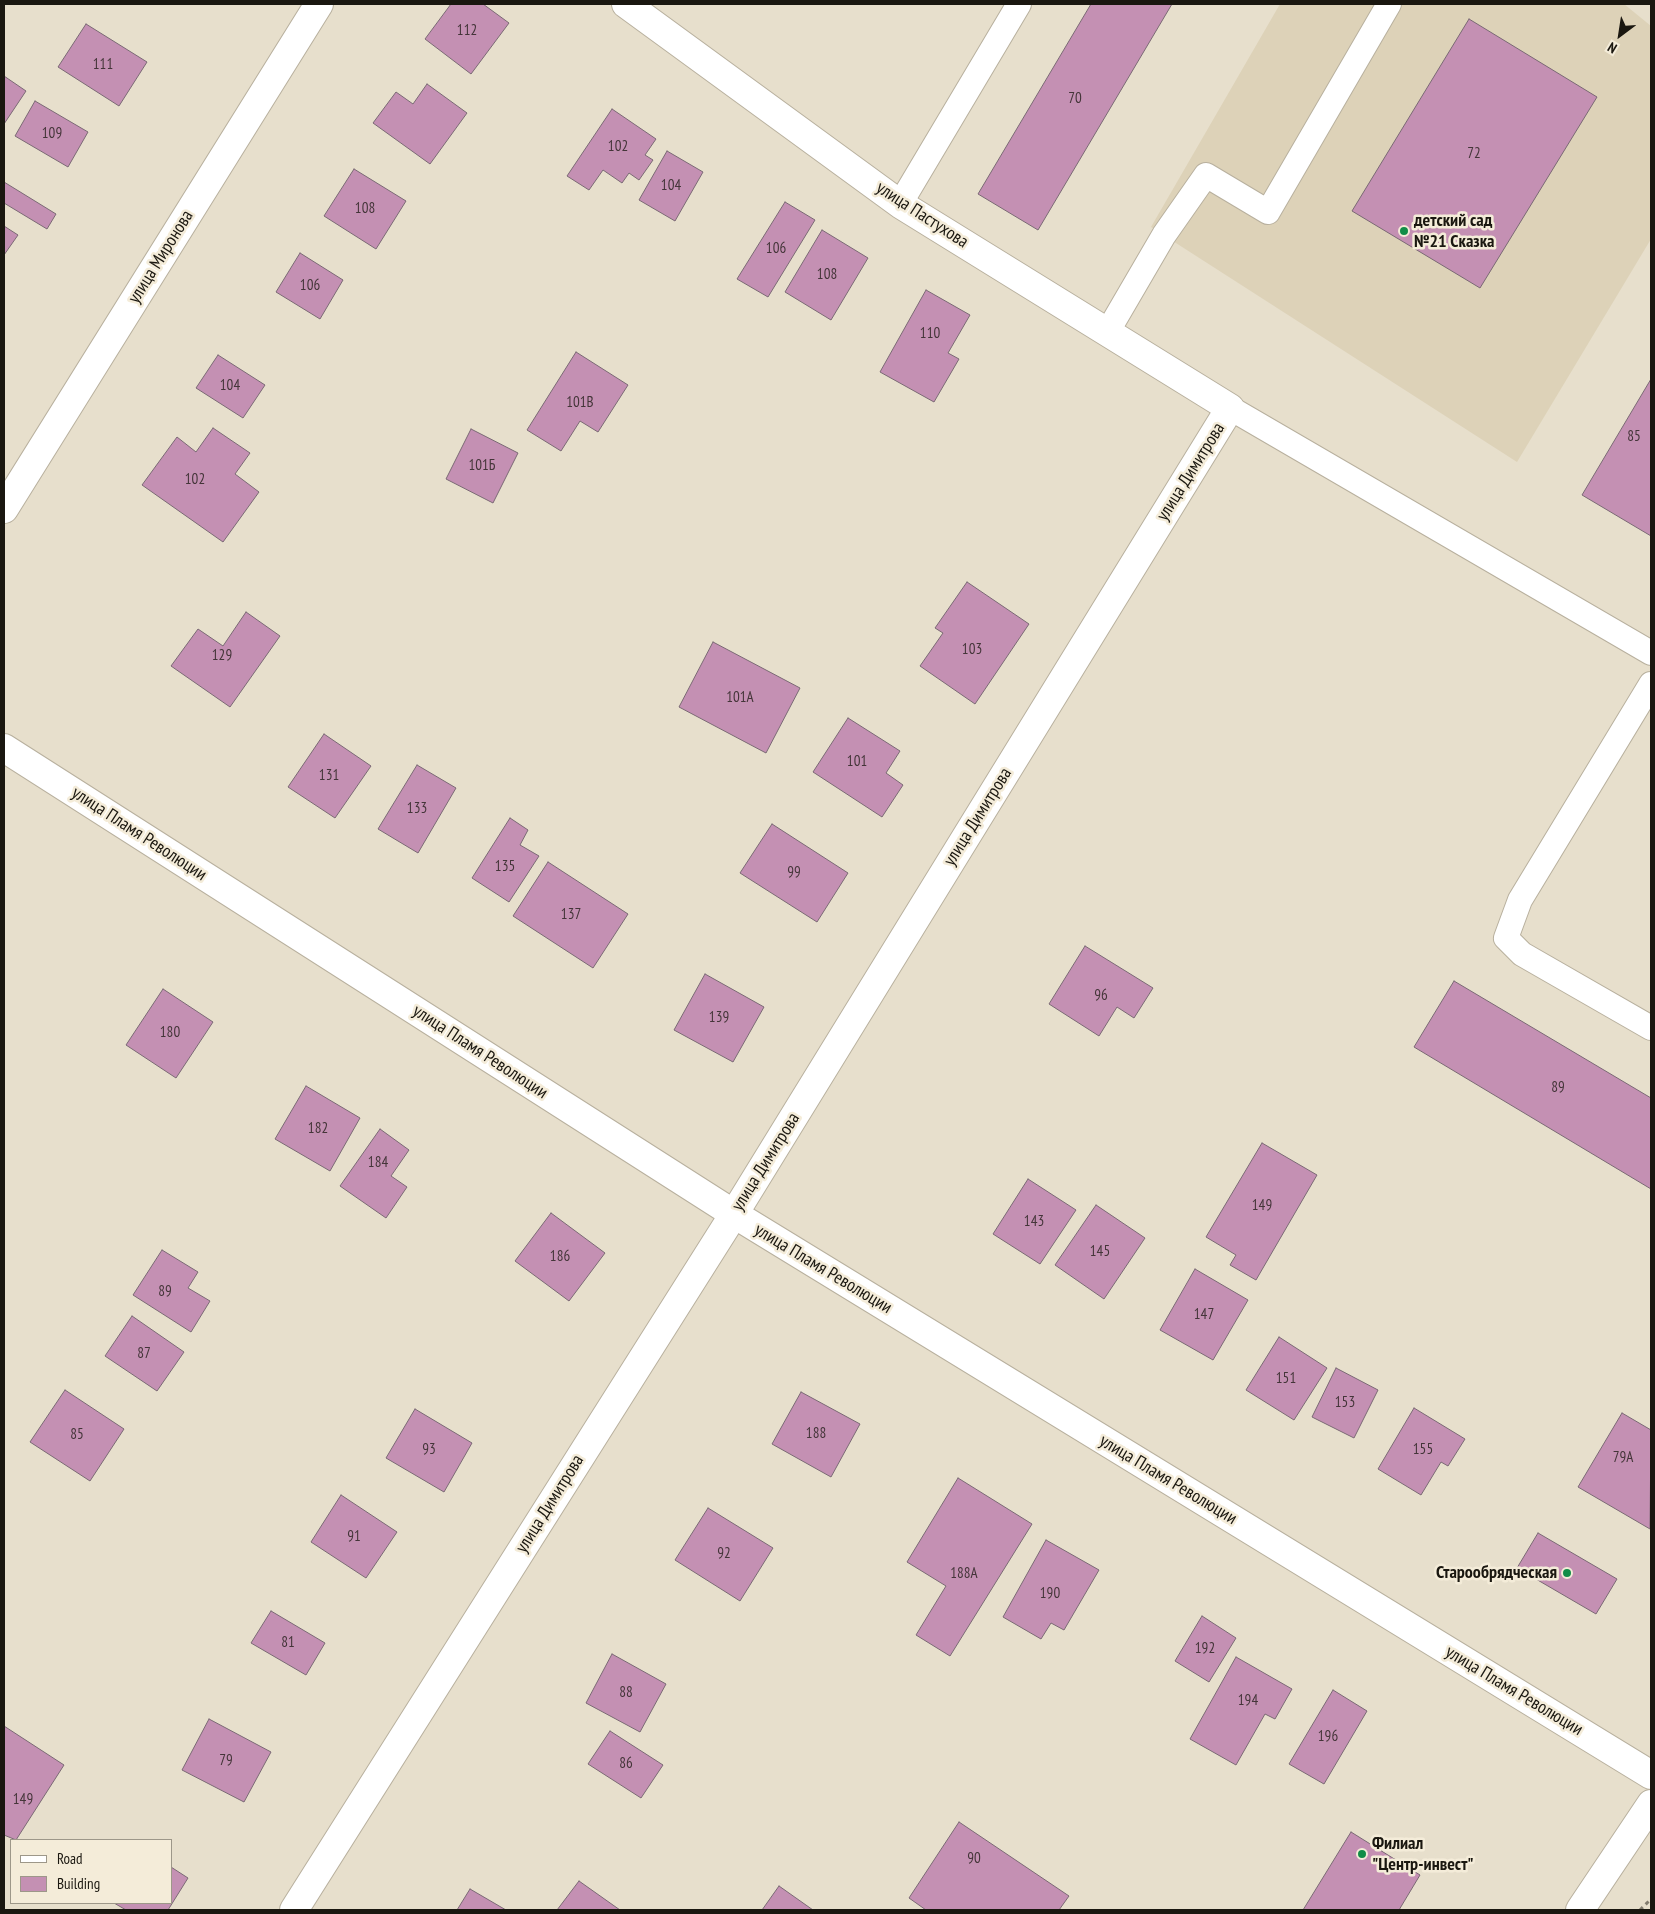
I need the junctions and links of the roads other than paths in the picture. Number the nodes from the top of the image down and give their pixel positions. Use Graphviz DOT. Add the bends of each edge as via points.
graph roads {
  1 [pos="319,4"];
  2 [pos="626,4"];
  3 [pos="1018,4"];
  4 [pos="1389,4"];
  5 [pos="900,204"];
  6 [pos="1108,331"];
  7 [pos="1230,408"];
  8 [pos="4,509"];
  9 [pos="1651,653"];
  10 [pos="1651,684"];
  11 [pos="4,748"];
  12 [pos="1651,1028"];
  13 [pos="734,1214"];
  14 [pos="1651,1775"];
  15 [pos="1651,1804"];
  16 [pos="294,1910"];
  17 [pos="1580,1910"];
  1 -- 8 [label="street, улица Миронова"];
  2 -- 5 [label="street, улица Пастухова"];
  3 -- 5 [label="lane"];
  4 -- 6 [label="lane" via="1268,212 1206,175 1164,235"];
  5 -- 6 [label="street, улица Пастухова"];
  6 -- 7 [label="street, улица Пастухова"];
  7 -- 9 [label="lane"];
  7 -- 13 [label="street, улица Димитрова"];
  10 -- 12 [label="lane" via="1520,900 1506,938 1522,954"];
  11 -- 13 [label="street, улица Пламя Революции"];
  13 -- 14 [label="street, улица Пламя Революции"];
  13 -- 16 [label="street, улица Димитрова"];
  15 -- 17 [label="street"];
}
